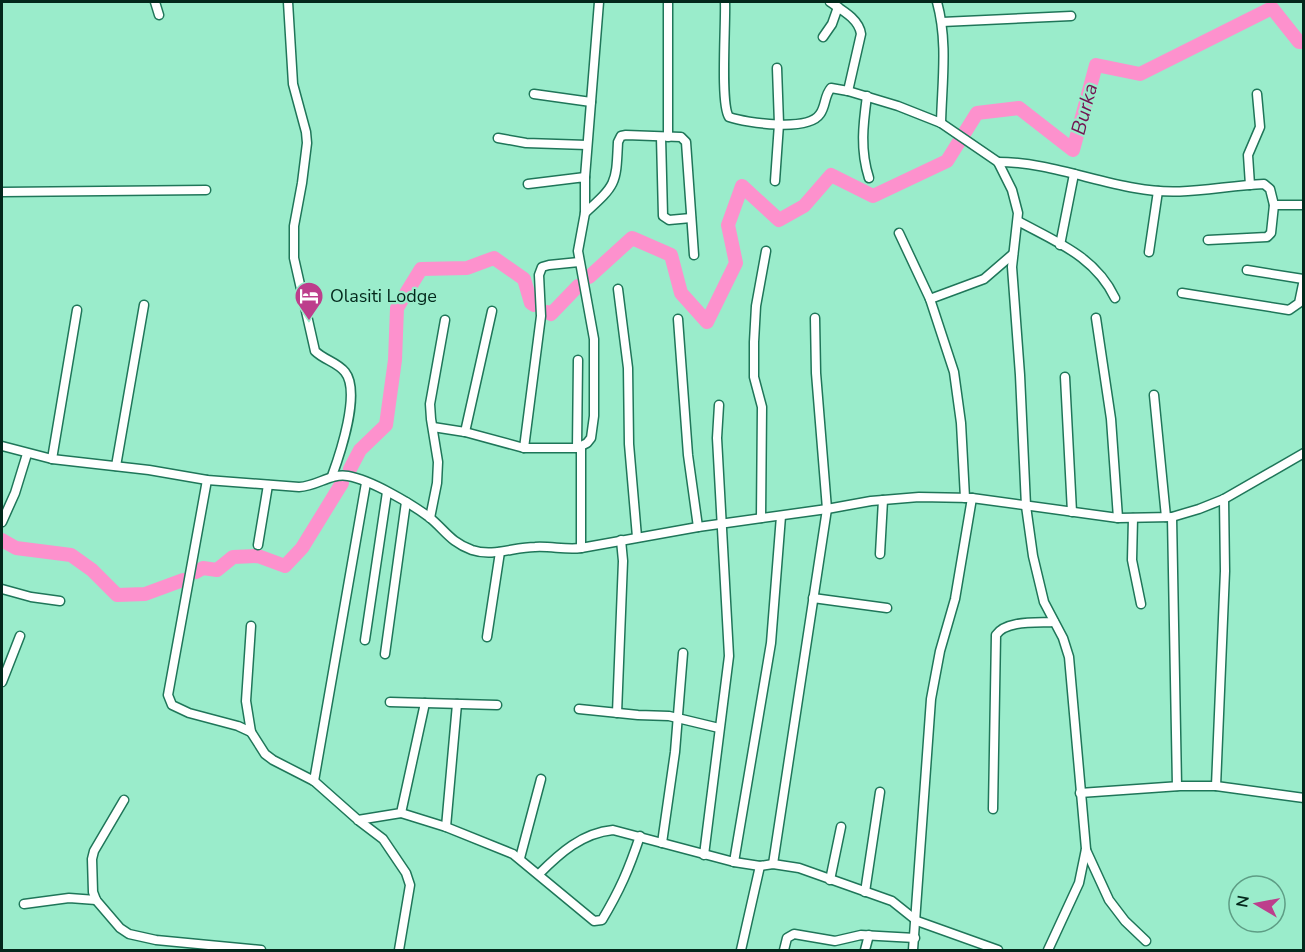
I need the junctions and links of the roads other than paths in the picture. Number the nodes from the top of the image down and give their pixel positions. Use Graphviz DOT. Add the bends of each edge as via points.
graph roads {
  1 [pos="155,2"];
  2 [pos="288,2"];
  3 [pos="599,2"];
  4 [pos="668,2"];
  5 [pos="725,2"];
  6 [pos="937,2"];
  7 [pos="838,5"];
  8 [pos="159,15"];
  9 [pos="1071,16"];
  10 [pos="942,21"];
  11 [pos="822,37"];
  12 [pos="777,68"];
  13 [pos="848,91"];
  14 [pos="534,94"];
  15 [pos="1257,94"];
  16 [pos="867,96"];
  17 [pos="591,102"];
  18 [pos="941,123"];
  19 [pos="778,124"];
  20 [pos="664,137"];
  21 [pos="498,138"];
  22 [pos="586,145"];
  23 [pos="999,162"];
  24 [pos="1074,174"];
  25 [pos="585,177"];
  26 [pos="869,178"];
  27 [pos="775,181"];
  28 [pos="528,184"];
  29 [pos="1250,185"];
  30 [pos="206,190"];
  31 [pos="1158,191"];
  32 [pos="2,192"];
  33 [pos="1274,205"];
  34 [pos="1304,205"];
  35 [pos="585,213"];
  36 [pos="691,218"];
  37 [pos="1018,221"];
  38 [pos="899,233"];
  39 [pos="1208,240"];
  40 [pos="1060,245"];
  41 [pos="766,251"];
  42 [pos="1149,252"];
  43 [pos="1012,254"];
  44 [pos="694,255"];
  45 [pos="579,262"];
  46 [pos="1246,270"];
  47 [pos="1303,279"];
  48 [pos="618,289"];
  49 [pos="1182,293"];
  50 [pos="1115,298"];
  51 [pos="930,299"];
  52 [pos="144,304"];
  53 [pos="77,310"];
  54 [pos="492,311"];
  55 [pos="815,318"];
  56 [pos="1096,318"];
  57 [pos="678,319"];
  58 [pos="446,320"];
  59 [pos="578,360"];
  60 [pos="1065,377"];
  61 [pos="1154,395"];
  62 [pos="719,405"];
  63 [pos="433,427"];
  64 [pos="465,432"];
  65 [pos="2,446"];
  66 [pos="524,448"];
  67 [pos="579,448"];
  68 [pos="27,454"];
  69 [pos="1303,454"];
  70 [pos="52,459"];
  71 [pos="116,466"];
  72 [pos="332,476"];
  73 [pos="207,480"];
  74 [pos="366,483"];
  75 [pos="268,485"];
  76 [pos="387,492"];
  77 [pos="969,498"];
  78 [pos="1224,499"];
  79 [pos="883,500"];
  80 [pos="406,502"];
  81 [pos="1026,506"];
  82 [pos="827,510"];
  83 [pos="1072,512"];
  84 [pos="782,516"];
  85 [pos="1169,517"];
  86 [pos="430,518"];
  87 [pos="761,518"];
  88 [pos="1118,518"];
  89 [pos="1133,518"];
  90 [pos="2,522"];
  91 [pos="723,524"];
  92 [pos="698,527"];
  93 [pos="637,537"];
  94 [pos="621,540"];
  95 [pos="258,545"];
  96 [pos="581,549"];
  97 [pos="500,552"];
  98 [pos="880,554"];
  99 [pos="2,589"];
  100 [pos="813,598"];
  101 [pos="60,601"];
  102 [pos="1141,604"];
  103 [pos="887,608"];
  104 [pos="1054,622"];
  105 [pos="251,626"];
  106 [pos="20,636"];
  107 [pos="487,637"];
  108 [pos="365,640"];
  109 [pos="683,653"];
  110 [pos="385,654"];
  111 [pos="2,681"];
  112 [pos="390,702"];
  113 [pos="425,703"];
  114 [pos="457,704"];
  115 [pos="497,705"];
  116 [pos="579,709"];
  117 [pos="617,713"];
  118 [pos="678,717"];
  119 [pos="719,728"];
  120 [pos="251,732"];
  121 [pos="541,779"];
  122 [pos="314,780"];
  123 [pos="1177,786"];
  124 [pos="1216,786"];
  125 [pos="880,792"];
  126 [pos="1080,793"];
  127 [pos="1304,798"];
  128 [pos="124,800"];
  129 [pos="993,809"];
  130 [pos="401,813"];
  131 [pos="358,820"];
  132 [pos="446,827"];
  133 [pos="841,827"];
  134 [pos="640,836"];
  135 [pos="662,843"];
  136 [pos="1086,849"];
  137 [pos="704,855"];
  138 [pos="520,858"];
  139 [pos="734,862"];
  140 [pos="773,864"];
  141 [pos="760,866"];
  142 [pos="539,874"];
  143 [pos="830,880"];
  144 [pos="865,892"];
  145 [pos="96,900"];
  146 [pos="24,904"];
  147 [pos="917,921"];
  148 [pos="869,935"];
  149 [pos="915,938"];
  150 [pos="1146,941"];
  151 [pos="261,951"];
  152 [pos="399,951"];
  153 [pos="741,951"];
  154 [pos="784,951"];
  155 [pos="865,951"];
  156 [pos="913,951"];
  157 [pos="998,951"];
  158 [pos="1048,951"];
  1 -- 8 [label="street"];
  2 -- 72 [label="street" via="292,84 307,143 293,241 296,275 315,351 344,371 350,389 345,442"];
  3 -- 17 [label="street"];
  4 -- 20 [label="street"];
  5 -- 19 [label="street" via="727,114 736,119"];
  6 -- 10 [label="street"];
  7 -- 11 [label="street" via="832,24"];
  7 -- 13 [label="street" via="856,22 861,34"];
  9 -- 10 [label="street"];
  10 -- 18 [label="street" via="945,50"];
  12 -- 19 [label="street"];
  13 -- 16 [label="street"];
  13 -- 19 [label="street" via="831,88 814,120"];
  14 -- 17 [label="street"];
  15 -- 29 [label="street" via="1260,127 1248,156"];
  16 -- 18 [label="street"];
  16 -- 26 [label="street" via="862,129"];
  17 -- 22 [label="street"];
  18 -- 23 [label="street"];
  19 -- 27 [label="street"];
  20 -- 35 [label="street" via="621,136 614,182"];
  20 -- 36 [label="street" via="681,137 686,142"];
  20 -- 36 [label="street" via="663,216 669,220"];
  21 -- 22 [label="street"];
  22 -- 25 [label="street"];
  23 -- 24 [label="street"];
  23 -- 37 [label="street" via="1017,205"];
  24 -- 31 [label="street"];
  24 -- 40 [label="street"];
  25 -- 28 [label="street"];
  25 -- 35 [label="street"];
  29 -- 31 [label="street" via="1193,192"];
  29 -- 33 [label="street" via="1268,186"];
  30 -- 32 [label="street"];
  31 -- 42 [label="street"];
  33 -- 34 [label="street"];
  33 -- 39 [label="street" via="1271,233 1267,237"];
  35 -- 45 [label="street"];
  36 -- 44 [label="street"];
  37 -- 40 [label="street"];
  37 -- 43 [label="street"];
  38 -- 51 [label="street"];
  40 -- 50 [label="street" via="1097,270"];
  41 -- 87 [label="street" via="754,342 754,377 762,407"];
  43 -- 51 [label="street" via="984,279"];
  43 -- 81 [label="street"];
  45 -- 66 [label="street" via="542,267 539,275 541,316"];
  45 -- 67 [label="street" via="594,339 596,379 593,432"];
  46 -- 47 [label="street"];
  47 -- 49 [label="street" via="1299,303 1289,309"];
  48 -- 93 [label="street" via="628,368 629,444"];
  51 -- 77 [label="street" via="954,372"];
  52 -- 71 [label="street"];
  53 -- 70 [label="street"];
  54 -- 64 [label="street"];
  55 -- 82 [label="street"];
  56 -- 88 [label="street" via="1111,419"];
  57 -- 92 [label="street" via="688,455"];
  58 -- 63 [label="street" via="430,404"];
  59 -- 67 [label="street"];
  60 -- 83 [label="street"];
  61 -- 85 [label="street"];
  62 -- 91 [label="street" via="717,438"];
  63 -- 64 [label="street"];
  63 -- 86 [label="street" via="438,462"];
  64 -- 66 [label="street"];
  65 -- 68 [label="street"];
  66 -- 67 [label="street"];
  67 -- 96 [label="street"];
  68 -- 70 [label="street"];
  68 -- 90 [label="street"];
  69 -- 78 [label="street"];
  70 -- 71 [label="street"];
  71 -- 73 [label="street"];
  72 -- 74 [label="street" via="348,476"];
  72 -- 75 [label="street" via="312,486"];
  73 -- 75 [label="street"];
  73 -- 120 [label="street" via="168,700 189,712"];
  74 -- 76 [label="street"];
  74 -- 122 [label="street"];
  75 -- 95 [label="street"];
  76 -- 80 [label="street"];
  76 -- 108 [label="street"];
  77 -- 79 [label="street"];
  77 -- 81 [label="street"];
  77 -- 147 [label="street" via="955,599 931,699"];
  78 -- 85 [label="street"];
  78 -- 124 [label="street" via="1225,571"];
  79 -- 82 [label="street"];
  79 -- 98 [label="street"];
  80 -- 86 [label="street"];
  80 -- 110 [label="street"];
  81 -- 83 [label="street"];
  81 -- 104 [label="street" via="1044,602"];
  82 -- 84 [label="street"];
  82 -- 100 [label="street"];
  83 -- 88 [label="street"];
  84 -- 87 [label="street"];
  84 -- 139 [label="street" via="771,643"];
  85 -- 89 [label="street"];
  85 -- 123 [label="street"];
  86 -- 97 [label="street" via="460,545 484,553"];
  87 -- 91 [label="street"];
  88 -- 89 [label="street"];
  89 -- 102 [label="street" via="1132,560"];
  91 -- 92 [label="street"];
  91 -- 119 [label="street" via="729,656"];
  92 -- 93 [label="street"];
  93 -- 94 [label="street"];
  94 -- 96 [label="street"];
  94 -- 117 [label="street"];
  96 -- 97 [label="street" via="539,546"];
  97 -- 107 [label="street"];
  99 -- 101 [label="street"];
  100 -- 103 [label="street"];
  100 -- 140 [label="street"];
  104 -- 126 [label="street" via="1071,668"];
  104 -- 129 [label="street" via="1007,626 996,635"];
  105 -- 120 [label="street" via="246,701"];
  106 -- 111 [label="street"];
  109 -- 118 [label="street"];
  112 -- 113 [label="street"];
  113 -- 114 [label="street"];
  113 -- 130 [label="street"];
  114 -- 115 [label="street"];
  114 -- 132 [label="street"];
  116 -- 117 [label="street"];
  117 -- 118 [label="street"];
  118 -- 119 [label="street"];
  118 -- 135 [label="street"];
  119 -- 137 [label="street"];
  120 -- 122 [label="street" via="265,754"];
  121 -- 138 [label="street"];
  122 -- 131 [label="street"];
  123 -- 124 [label="street"];
  123 -- 126 [label="street"];
  124 -- 127 [label="street"];
  125 -- 144 [label="street"];
  126 -- 136 [label="street"];
  128 -- 145 [label="street" via="93,855"];
  130 -- 131 [label="street"];
  130 -- 132 [label="street"];
  131 -- 152 [label="street" via="388,844 409,880"];
  132 -- 138 [label="street"];
  133 -- 143 [label="street"];
  134 -- 135 [label="street"];
  134 -- 142 [label="street" via="604,832 565,849"];
  134 -- 142 [label="street" via="626,878 603,920 594,921"];
  135 -- 137 [label="street"];
  136 -- 150 [label="street" via="1108,900"];
  136 -- 158 [label="street" via="1076,890"];
  137 -- 139 [label="street"];
  138 -- 142 [label="street"];
  139 -- 141 [label="street"];
  140 -- 141 [label="street"];
  140 -- 143 [label="street" via="799,868"];
  141 -- 153 [label="street"];
  143 -- 144 [label="street"];
  144 -- 147 [label="street" via="892,901"];
  145 -- 146 [label="street" via="69,898"];
  145 -- 151 [label="street" via="129,934"];
  147 -- 149 [label="street"];
  147 -- 157 [label="street"];
  148 -- 149 [label="street"];
  148 -- 154 [label="street" via="835,941 794,934 787,938"];
  148 -- 155 [label="street"];
  149 -- 156 [label="street"];
}
